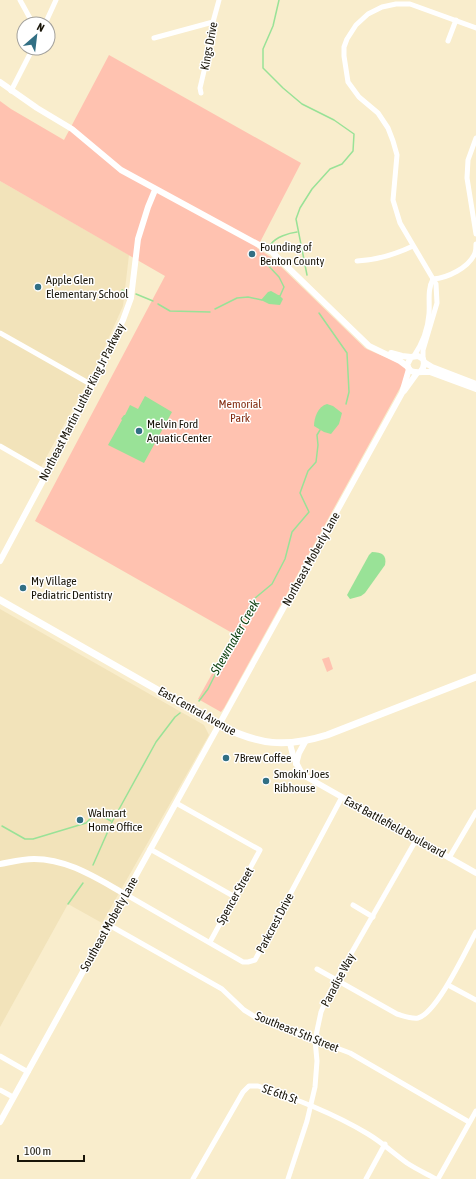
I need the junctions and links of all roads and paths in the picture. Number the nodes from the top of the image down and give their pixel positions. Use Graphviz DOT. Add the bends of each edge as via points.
graph roads {
  1 [pos="20,0"];
  2 [pos="56,0"];
  3 [pos="219,0"];
  4 [pos="30,16"];
  5 [pos="49,16"];
  6 [pos="456,20"];
  7 [pos="213,22"];
  8 [pos="476,28"];
  9 [pos="154,38"];
  10 [pos="448,41"];
  11 [pos="29,56"];
  12 [pos="0,82"];
  13 [pos="11,91"];
  14 [pos="201,93"];
  15 [pos="476,138"];
  16 [pos="474,148"];
  17 [pos="155,190"];
  18 [pos="476,234"];
  19 [pos="476,244"];
  20 [pos="413,246"];
  21 [pos="357,261"];
  22 [pos="433,280"];
  23 [pos="0,333"];
  24 [pos="382,351"];
  25 [pos="413,357"];
  26 [pos="424,360"];
  27 [pos="408,368"];
  28 [pos="418,372"];
  29 [pos="476,384"];
  30 [pos="92,386"];
  31 [pos="476,389"];
  32 [pos="402,393"];
  33 [pos="0,446"];
  34 [pos="47,473"];
  35 [pos="0,561"];
  36 [pos="0,600"];
  37 [pos="476,677"];
  38 [pos="219,725"];
  39 [pos="305,742"];
  40 [pos="290,743"];
  41 [pos="296,764"];
  42 [pos="342,797"];
  43 [pos="176,803"];
  44 [pos="476,812"];
  45 [pos="416,840"];
  46 [pos="150,849"];
  47 [pos="449,858"];
  48 [pos="0,864"];
  49 [pos="476,873"];
  50 [pos="125,894"];
  51 [pos="235,897"];
  52 [pos="354,905"];
  53 [pos="373,917"];
  54 [pos="109,925"];
  55 [pos="476,932"];
  56 [pos="210,942"];
  57 [pos="317,969"];
  58 [pos="336,980"];
  59 [pos="448,985"];
  60 [pos="476,1000"];
  61 [pos="315,1040"];
  62 [pos="0,1056"];
  63 [pos="28,1072"];
  64 [pos="0,1090"];
  65 [pos="13,1097"];
  66 [pos="311,1104"];
  67 [pos="476,1111"];
  68 [pos="0,1122"];
  69 [pos="469,1122"];
  70 [pos="385,1144"];
  71 [pos="193,1179"];
  72 [pos="288,1179"];
  73 [pos="366,1179"];
  74 [pos="437,1179"];
  1 -- 4 [label="street"];
  2 -- 5 [label="street"];
  3 -- 7 [label="street, Kings Drive"];
  6 -- 8 [label="street"];
  6 -- 10 [label="street"];
  6 -- 20 [label="street" via="410,4 382,7 368,14 356,25 344,47 348,82 359,97 378,113 393,141 397,155 393,200 400,223"];
  7 -- 9 [label="street"];
  7 -- 14 [label="street, Kings Drive"];
  11 -- 13 [label="street"];
  12 -- 13 [label="street"];
  13 -- 17 [label="street" via="72,129 121,170"];
  15 -- 16 [label="street"];
  16 -- 18 [label="street" via="468,160 467,178"];
  17 -- 24 [label="street" via="272,252 369,346"];
  17 -- 30 [label="street, Northeast Martin Luther King Jr Parkway" via="138,239 131,298"];
  19 -- 22 [label="street" via="471,260 462,268 446,277"];
  20 -- 21 [label="street" via="390,256"];
  20 -- 22 [label="street"];
  22 -- 25 [label="street" via="429,286 428,321 419,348"];
  22 -- 26 [label="street" via="436,284 437,304 424,350"];
  23 -- 30 [label="street"];
  24 -- 25 [label="street"];
  24 -- 27 [label="street"];
  25 -- 26 [label="street" via="418,356"];
  25 -- 27 [label="street" via="408,362"];
  26 -- 28 [label="street" via="424,367"];
  26 -- 29 [label="street" via="432,368"];
  27 -- 28 [label="street"];
  27 -- 32 [label="street, Northeast Moberly Lane"];
  28 -- 31 [label="street" via="430,372"];
  28 -- 32 [label="street, Northeast Moberly Lane"];
  30 -- 34 [label="street, Northeast Martin Luther King Jr Parkway"];
  32 -- 38 [label="street, Northeast Moberly Lane"];
  33 -- 34 [label="street"];
  34 -- 35 [label="street, Northeast Martin Luther King Jr Parkway"];
  36 -- 38 [label="main road, East Central Avenue"];
  37 -- 39 [label="main road, East Central Avenue"];
  38 -- 40 [label="main road, East Central Avenue" via="252,739"];
  38 -- 43 [label="street, Southeast Moberly Lane"];
  39 -- 40 [label="main road, East Central Avenue"];
  39 -- 41 [label="street"];
  40 -- 41 [label="street, East Battlefield Boulevard"];
  41 -- 42 [label="street, East Battlefield Boulevard" via="303,775"];
  42 -- 45 [label="street, East Battlefield Boulevard"];
  42 -- 56 [label="street, Parkcrest Drive" via="255,960 243,962"];
  43 -- 46 [label="street, Southeast Moberly Lane"];
  43 -- 51 [label="street, Spencer Street" via="260,850"];
  44 -- 47 [label="street"];
  45 -- 47 [label="street, East Battlefield Boulevard"];
  45 -- 53 [label="street, Paradise Way"];
  46 -- 50 [label="street, Southeast Moberly Lane"];
  46 -- 51 [label="street"];
  47 -- 49 [label="street, East Battlefield Boulevard"];
  48 -- 50 [label="street" via="33,859 60,863 76,868"];
  50 -- 54 [label="street, Southeast Moberly Lane"];
  50 -- 56 [label="street, Parkcrest Drive"];
  51 -- 56 [label="street, Spencer Street"];
  52 -- 53 [label="street"];
  53 -- 58 [label="street, Paradise Way"];
  54 -- 61 [label="street, Southeast 5th Street" via="222,989 244,1010 257,1018"];
  54 -- 63 [label="street, Southeast Moberly Lane"];
  55 -- 59 [label="street"];
  57 -- 58 [label="street"];
  58 -- 59 [label="street" via="407,1018 419,1018 429,1011"];
  58 -- 61 [label="street, Paradise Way" via="321,1012"];
  59 -- 60 [label="street"];
  61 -- 66 [label="street, Paradise Way" via="317,1061"];
  61 -- 69 [label="street, Southeast 5th Street" via="350,1053"];
  62 -- 63 [label="street"];
  63 -- 65 [label="street, Southeast Moberly Lane"];
  64 -- 65 [label="street"];
  65 -- 68 [label="street, Southeast Moberly Lane"];
  66 -- 70 [label="street, SE 6th St"];
  66 -- 71 [label="street, SE 6th St" via="258,1086 249,1086 242,1092"];
  66 -- 72 [label="street, Paradise Way"];
  67 -- 69 [label="street"];
  69 -- 74 [label="street"];
  70 -- 73 [label="street"];
  70 -- 74 [label="street, SE 6th St" via="407,1163"];
}
